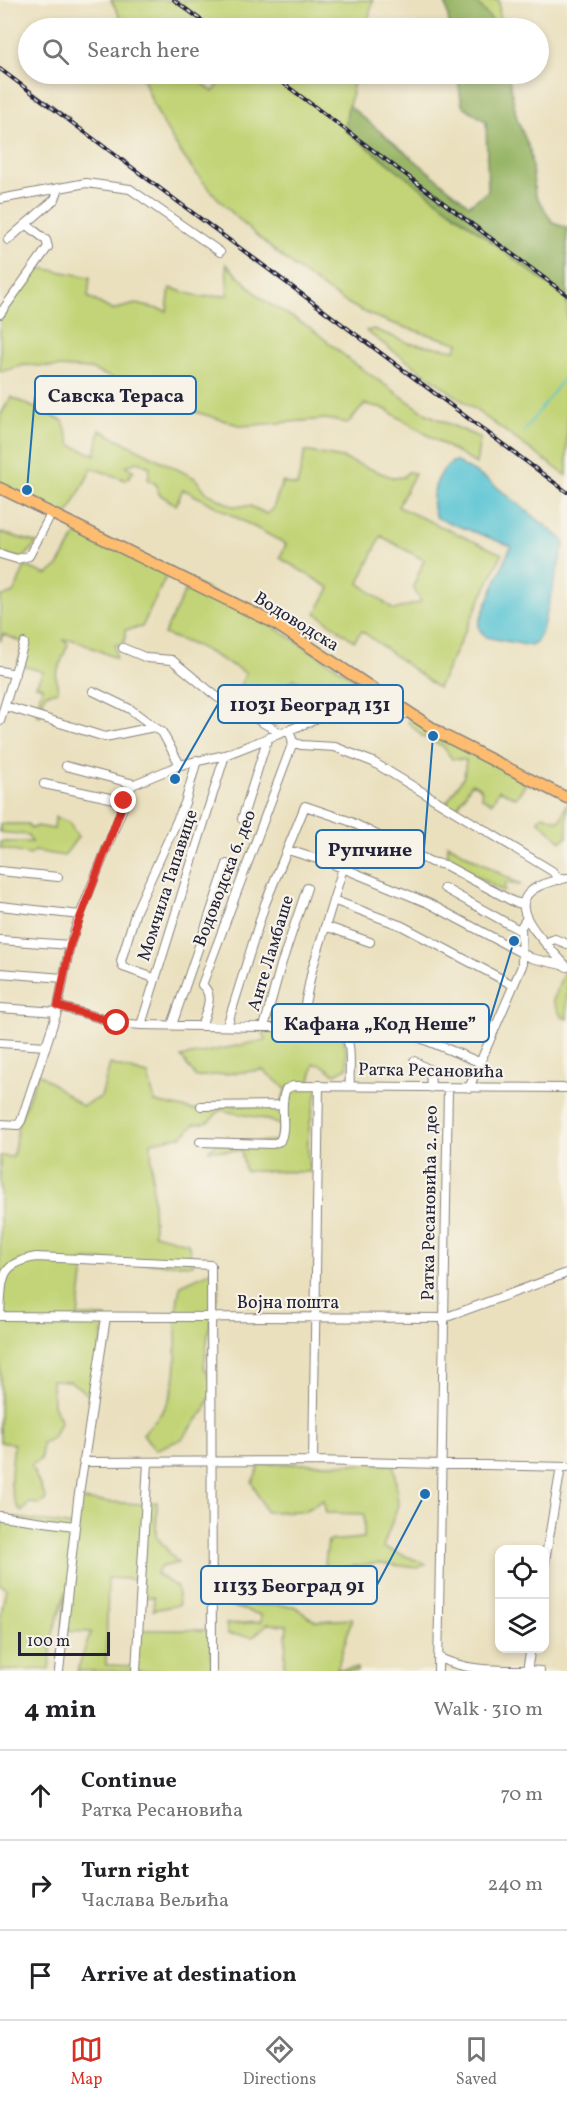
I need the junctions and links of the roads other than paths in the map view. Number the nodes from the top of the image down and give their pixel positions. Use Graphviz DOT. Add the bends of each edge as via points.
graph roads {
  1 [pos="59,188"];
  2 [pos="0,199"];
  3 [pos="26,224"];
  4 [pos="8,240"];
  5 [pos="220,252"];
  6 [pos="1,310"];
  7 [pos="0,488"];
  8 [pos="51,514"];
  9 [pos="0,554"];
  10 [pos="24,643"];
  11 [pos="123,648"];
  12 [pos="0,671"];
  13 [pos="15,674"];
  14 [pos="93,691"];
  15 [pos="4,702"];
  16 [pos="406,712"];
  17 [pos="0,721"];
  18 [pos="154,727"];
  19 [pos="285,731"];
  20 [pos="268,737"];
  21 [pos="293,742"];
  22 [pos="225,755"];
  23 [pos="197,760"];
  24 [pos="180,765"];
  25 [pos="66,766"];
  26 [pos="44,784"];
  27 [pos="134,784"];
  28 [pos="567,798"];
  29 [pos="124,801"];
  30 [pos="242,819"];
  31 [pos="288,850"];
  32 [pos="227,864"];
  33 [pos="343,868"];
  34 [pos="0,871"];
  35 [pos="58,877"];
  36 [pos="563,879"];
  37 [pos="307,888"];
  38 [pos="444,888"];
  39 [pos="218,892"];
  40 [pos="233,897"];
  41 [pos="333,900"];
  42 [pos="523,904"];
  43 [pos="0,906"];
  44 [pos="80,915"];
  45 [pos="527,918"];
  46 [pos="325,926"];
  47 [pos="521,931"];
  48 [pos="0,940"];
  49 [pos="370,942"];
  50 [pos="545,943"];
  51 [pos="567,944"];
  52 [pos="70,945"];
  53 [pos="522,953"];
  54 [pos="566,967"];
  55 [pos="0,973"];
  56 [pos="63,978"];
  57 [pos="154,978"];
  58 [pos="186,984"];
  59 [pos="202,985"];
  60 [pos="513,985"];
  61 [pos="0,1008"];
  62 [pos="58,1009"];
  63 [pos="369,1017"];
  64 [pos="141,1025"];
  65 [pos="172,1025"];
  66 [pos="201,1026"];
  67 [pos="227,1026"];
  68 [pos="264,1027"];
  69 [pos="300,1028"];
  70 [pos="0,1043"];
  71 [pos="46,1046"];
  72 [pos="414,1061"];
  73 [pos="479,1062"];
  74 [pos="319,1085"];
  75 [pos="350,1086"];
  76 [pos="431,1088"];
  77 [pos="448,1088"];
  78 [pos="469,1088"];
  79 [pos="567,1088"];
  80 [pos="280,1105"];
  81 [pos="201,1107"];
  82 [pos="0,1124"];
  83 [pos="200,1142"];
  84 [pos="567,1273"];
  85 [pos="0,1316"];
  86 [pos="106,1317"];
  87 [pos="211,1318"];
  88 [pos="315,1318"];
  89 [pos="444,1318"];
  90 [pos="313,1461"];
  91 [pos="83,1462"];
  92 [pos="148,1462"];
  93 [pos="211,1462"];
  94 [pos="441,1465"];
  95 [pos="564,1467"];
  96 [pos="0,1516"];
  97 [pos="74,1526"];
  98 [pos="548,1545"];
  99 [pos="530,1653"];
  100 [pos="438,1657"];
  101 [pos="527,1670"];
  102 [pos="59,1671"];
  103 [pos="136,1671"];
  104 [pos="212,1671"];
  105 [pos="438,1671"];
  106 [pos="540,1671"];
  1 -- 2 [label="street"];
  1 -- 3 [label="street" via="55,199"];
  1 -- 5 [label="street" via="86,183 130,189"];
  3 -- 4 [label="street"];
  3 -- 6 [label="street" via="46,240 48,247"];
  7 -- 8 [label="main road, Водоводска"];
  8 -- 9 [label="street" via="29,556 18,560"];
  8 -- 16 [label="main road, Водоводска" via="274,623"];
  10 -- 13 [label="street"];
  11 -- 19 [label="street" via="147,658 172,660 217,698"];
  12 -- 13 [label="street"];
  13 -- 15 [label="street"];
  14 -- 18 [label="street" via="130,709"];
  15 -- 17 [label="street"];
  15 -- 18 [label="street" via="105,737"];
  16 -- 19 [label="street" via="395,718 339,706"];
  16 -- 28 [label="main road, Водоводска" via="463,747"];
  18 -- 24 [label="street" via="162,732"];
  19 -- 20 [label="street"];
  19 -- 21 [label="street"];
  20 -- 22 [label="street"];
  20 -- 30 [label="street"];
  21 -- 36 [label="street" via="335,747 373,762"];
  21 -- 40 [label="street, Водоводска 6. део"];
  22 -- 23 [label="street"];
  22 -- 57 [label="street, Момчила Тапавице"];
  23 -- 24 [label="street"];
  23 -- 57 [label="street" via="185,803 136,911 121,961 123,967"];
  24 -- 27 [label="street"];
  25 -- 27 [label="street"];
  26 -- 29 [label="street"];
  27 -- 29 [label="street"];
  29 -- 44 [label="street"];
  31 -- 33 [label="street"];
  31 -- 42 [label="street" via="305,806 349,821"];
  31 -- 67 [label="street" via="265,904"];
  32 -- 39 [label="street"];
  33 -- 41 [label="street"];
  33 -- 53 [label="street" via="428,903"];
  34 -- 35 [label="street"];
  36 -- 42 [label="street" via="534,887"];
  37 -- 68 [label="street, Анте Ламбаше"];
  38 -- 47 [label="street"];
  39 -- 40 [label="street"];
  39 -- 58 [label="street"];
  40 -- 59 [label="street, Водоводска 6. део"];
  41 -- 46 [label="street"];
  41 -- 60 [label="street" via="402,926"];
  42 -- 45 [label="street"];
  43 -- 44 [label="street"];
  44 -- 52 [label="street"];
  45 -- 47 [label="street"];
  45 -- 50 [label="street"];
  46 -- 49 [label="street"];
  46 -- 69 [label="street"];
  47 -- 53 [label="street"];
  48 -- 52 [label="street"];
  50 -- 51 [label="street" via="555,939"];
  50 -- 54 [label="street"];
  52 -- 56 [label="street"];
  53 -- 54 [label="street" via="537,961"];
  53 -- 60 [label="street" via="522,966"];
  55 -- 56 [label="street"];
  56 -- 62 [label="street"];
  57 -- 64 [label="street, Момчила Тапавице"];
  58 -- 59 [label="street"];
  58 -- 65 [label="street"];
  59 -- 66 [label="street, Водоводска 6. део" via="209,1000"];
  60 -- 73 [label="street"];
  61 -- 62 [label="street, Ратка Ресановића"];
  62 -- 64 [label="street, Ратка Ресановића"];
  62 -- 71 [label="street"];
  63 -- 73 [label="street"];
  64 -- 65 [label="street, Ратка Ресановића"];
  65 -- 66 [label="street, Ратка Ресановића"];
  66 -- 67 [label="street, Ратка Ресановића"];
  67 -- 68 [label="street, Ратка Ресановића"];
  68 -- 69 [label="street, Ратка Ресановића"];
  69 -- 75 [label="street, Ратка Ресановића" via="336,1028 346,1033"];
  70 -- 71 [label="street"];
  71 -- 82 [label="street" via="18,1125"];
  72 -- 76 [label="street" via="430,1070"];
  73 -- 78 [label="street"];
  74 -- 75 [label="street"];
  74 -- 80 [label="street" via="286,1089"];
  74 -- 88 [label="street"];
  75 -- 76 [label="street, Ратка Ресановића"];
  76 -- 77 [label="street, Ратка Ресановића"];
  77 -- 78 [label="street, Ратка Ресановића"];
  77 -- 89 [label="street, Ратка Ресановића 2. део"];
  78 -- 79 [label="street, Ратка Ресановића"];
  80 -- 81 [label="street"];
  80 -- 83 [label="street" via="280,1141"];
  84 -- 89 [label="street, Војна пошта"];
  85 -- 86 [label="street, Војна пошта"];
  85 -- 87 [label="street" via="2,1270 16,1260 36,1257 211,1265"];
  86 -- 87 [label="street, Војна пошта"];
  86 -- 91 [label="street"];
  87 -- 88 [label="street, Војна пошта"];
  87 -- 93 [label="street"];
  88 -- 89 [label="street, Војна пошта"];
  88 -- 90 [label="street"];
  89 -- 94 [label="street, Ратка Ресановића 2. део"];
  90 -- 93 [label="street"];
  90 -- 94 [label="street"];
  91 -- 92 [label="street"];
  91 -- 97 [label="street"];
  92 -- 93 [label="street"];
  92 -- 103 [label="street"];
  93 -- 104 [label="street"];
  94 -- 95 [label="street"];
  94 -- 100 [label="street, Ратка Ресановића 2. део"];
  95 -- 98 [label="street"];
  96 -- 97 [label="street"];
  97 -- 102 [label="street"];
  99 -- 101 [label="street"];
  100 -- 101 [label="street" via="465,1669"];
  100 -- 105 [label="street, Ратка Ресановића 2. део"];
  101 -- 106 [label="street"];
}
